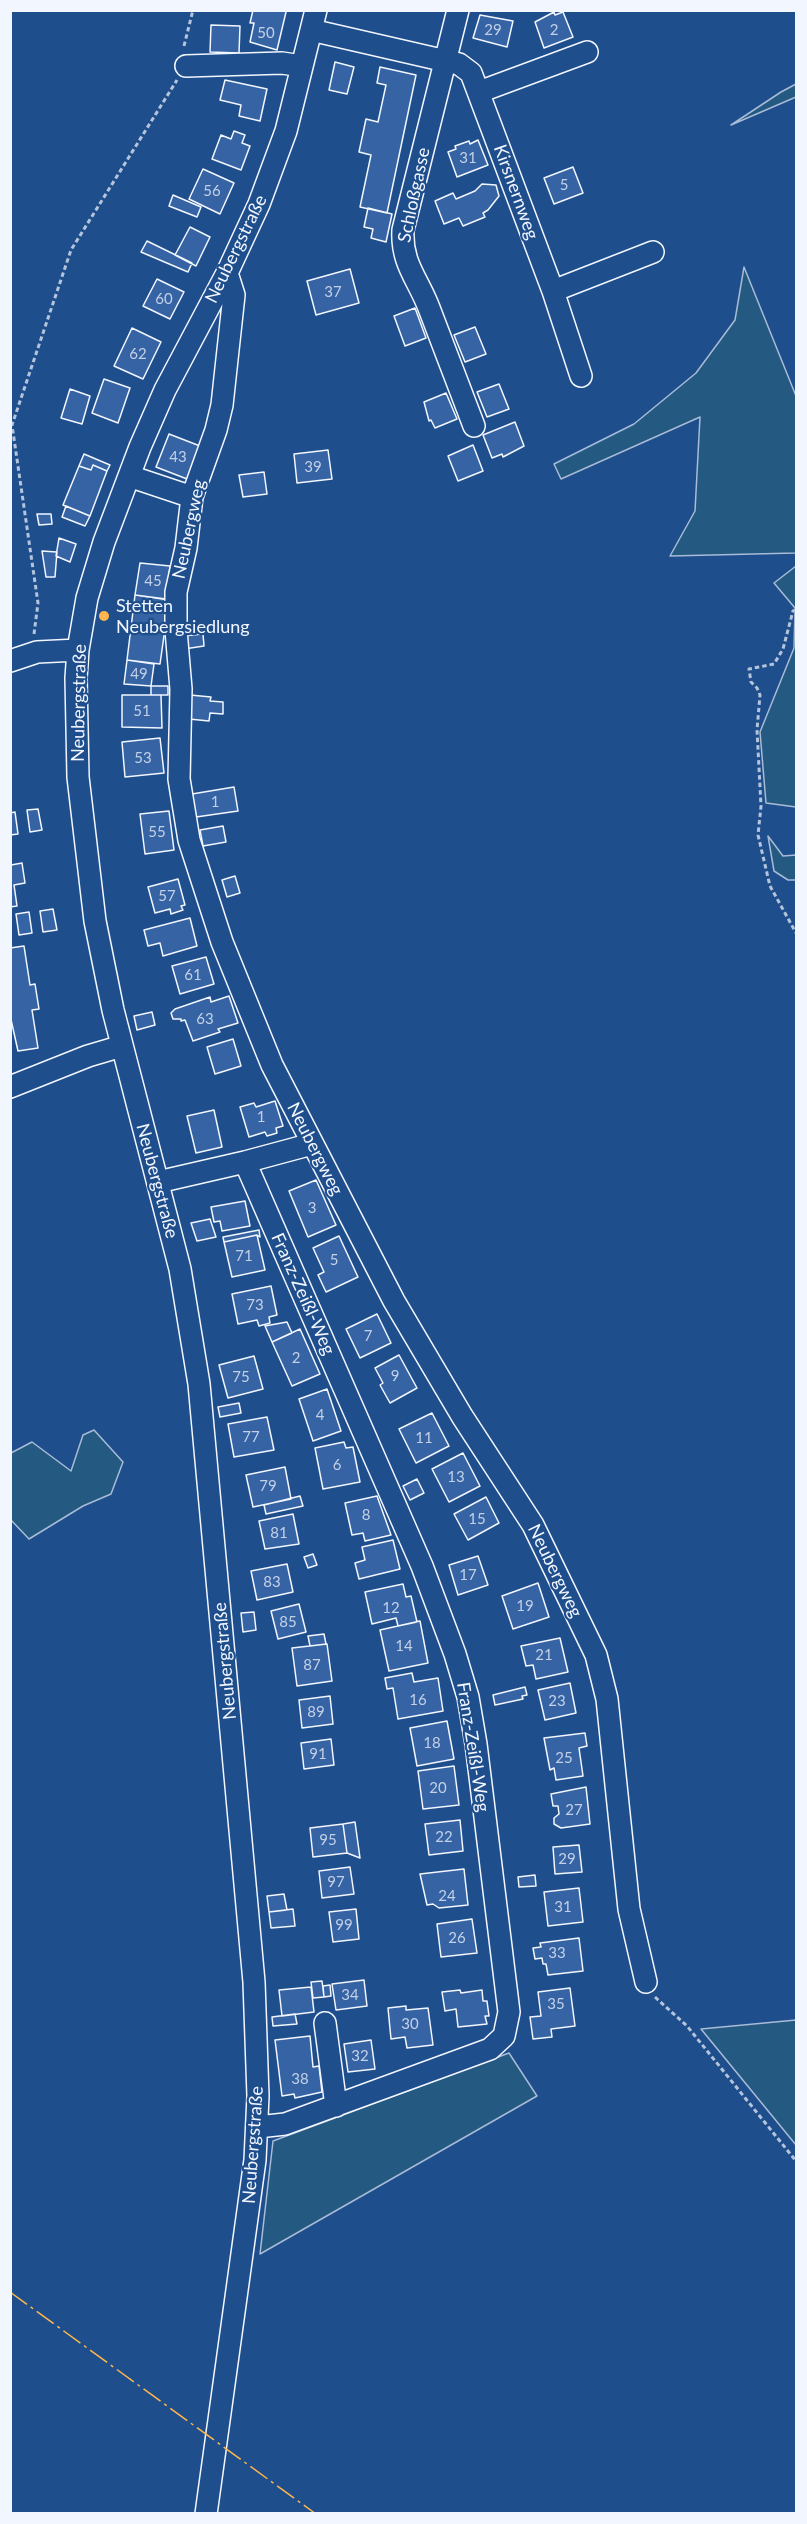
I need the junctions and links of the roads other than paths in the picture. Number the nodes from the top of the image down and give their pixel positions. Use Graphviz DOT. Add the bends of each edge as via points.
graph roads {
  1 [pos="458,10"];
  2 [pos="313,20"];
  3 [pos="587,52"];
  4 [pos="446,60"];
  5 [pos="186,66"];
  6 [pos="302,66"];
  7 [pos="479,92"];
  8 [pos="653,252"];
  9 [pos="227,273"];
  10 [pos="553,291"];
  11 [pos="581,376"];
  12 [pos="474,426"];
  13 [pos="129,476"];
  14 [pos="192,497"];
  15 [pos="78,650"];
  16 [pos="10,661"];
  17 [pos="122,1046"];
  18 [pos="10,1087"];
  19 [pos="312,1144"];
  20 [pos="245,1162"];
  21 [pos="158,1182"];
  22 [pos="646,1982"];
  23 [pos="325,2023"];
  24 [pos="336,2106"];
  25 [pos="258,2127"];
  26 [pos="206,2514"];
  1 -- 4 [label="street, Schloßgasse"];
  2 -- 4 [label="street"];
  2 -- 6 [label="street, Neubergstraße"];
  3 -- 7 [label="street"];
  4 -- 7 [label="street, Kirsnernweg" via="465,67"];
  4 -- 12 [label="street, Schloßgasse" via="402,245"];
  5 -- 6 [label="street"];
  6 -- 9 [label="street, Neubergstraße" via="277,158"];
  7 -- 10 [label="street, Kirsnernweg"];
  8 -- 10 [label="street"];
  9 -- 13 [label="street, Neubergstraße" via="174,370"];
  9 -- 14 [label="street, Neubergweg" via="234,295 222,405"];
  10 -- 11 [label="street, Kirsnernweg"];
  13 -- 14 [label="street"];
  13 -- 15 [label="street, Neubergstraße" via="90,584"];
  14 -- 19 [label="street, Neubergweg" via="176,601 181,680 179,778 189,840 252,1020"];
  15 -- 16 [label="street" via="37,652"];
  15 -- 17 [label="street, Neubergstraße" via="76,741 82,825 95,921"];
  17 -- 18 [label="street"];
  17 -- 21 [label="street, Neubergstraße"];
  19 -- 20 [label="street"];
  19 -- 22 [label="street, Neubergweg" via="394,1301 533,1525 596,1655 607,1699 629,1909"];
  20 -- 21 [label="street"];
  20 -- 24 [label="street, Franz-Zeißl-Weg" via="425,1573 455,1654 476,1744 509,2012 504,2036 490,2049"];
  21 -- 25 [label="street, Neubergstraße" via="180,1269 200,1394 254,1982"];
  23 -- 24 [label="street"];
  24 -- 25 [label="street, Franz-Zeißl-Weg" via="285,2124"];
  25 -- 26 [label="street, Neubergstraße"];
}
